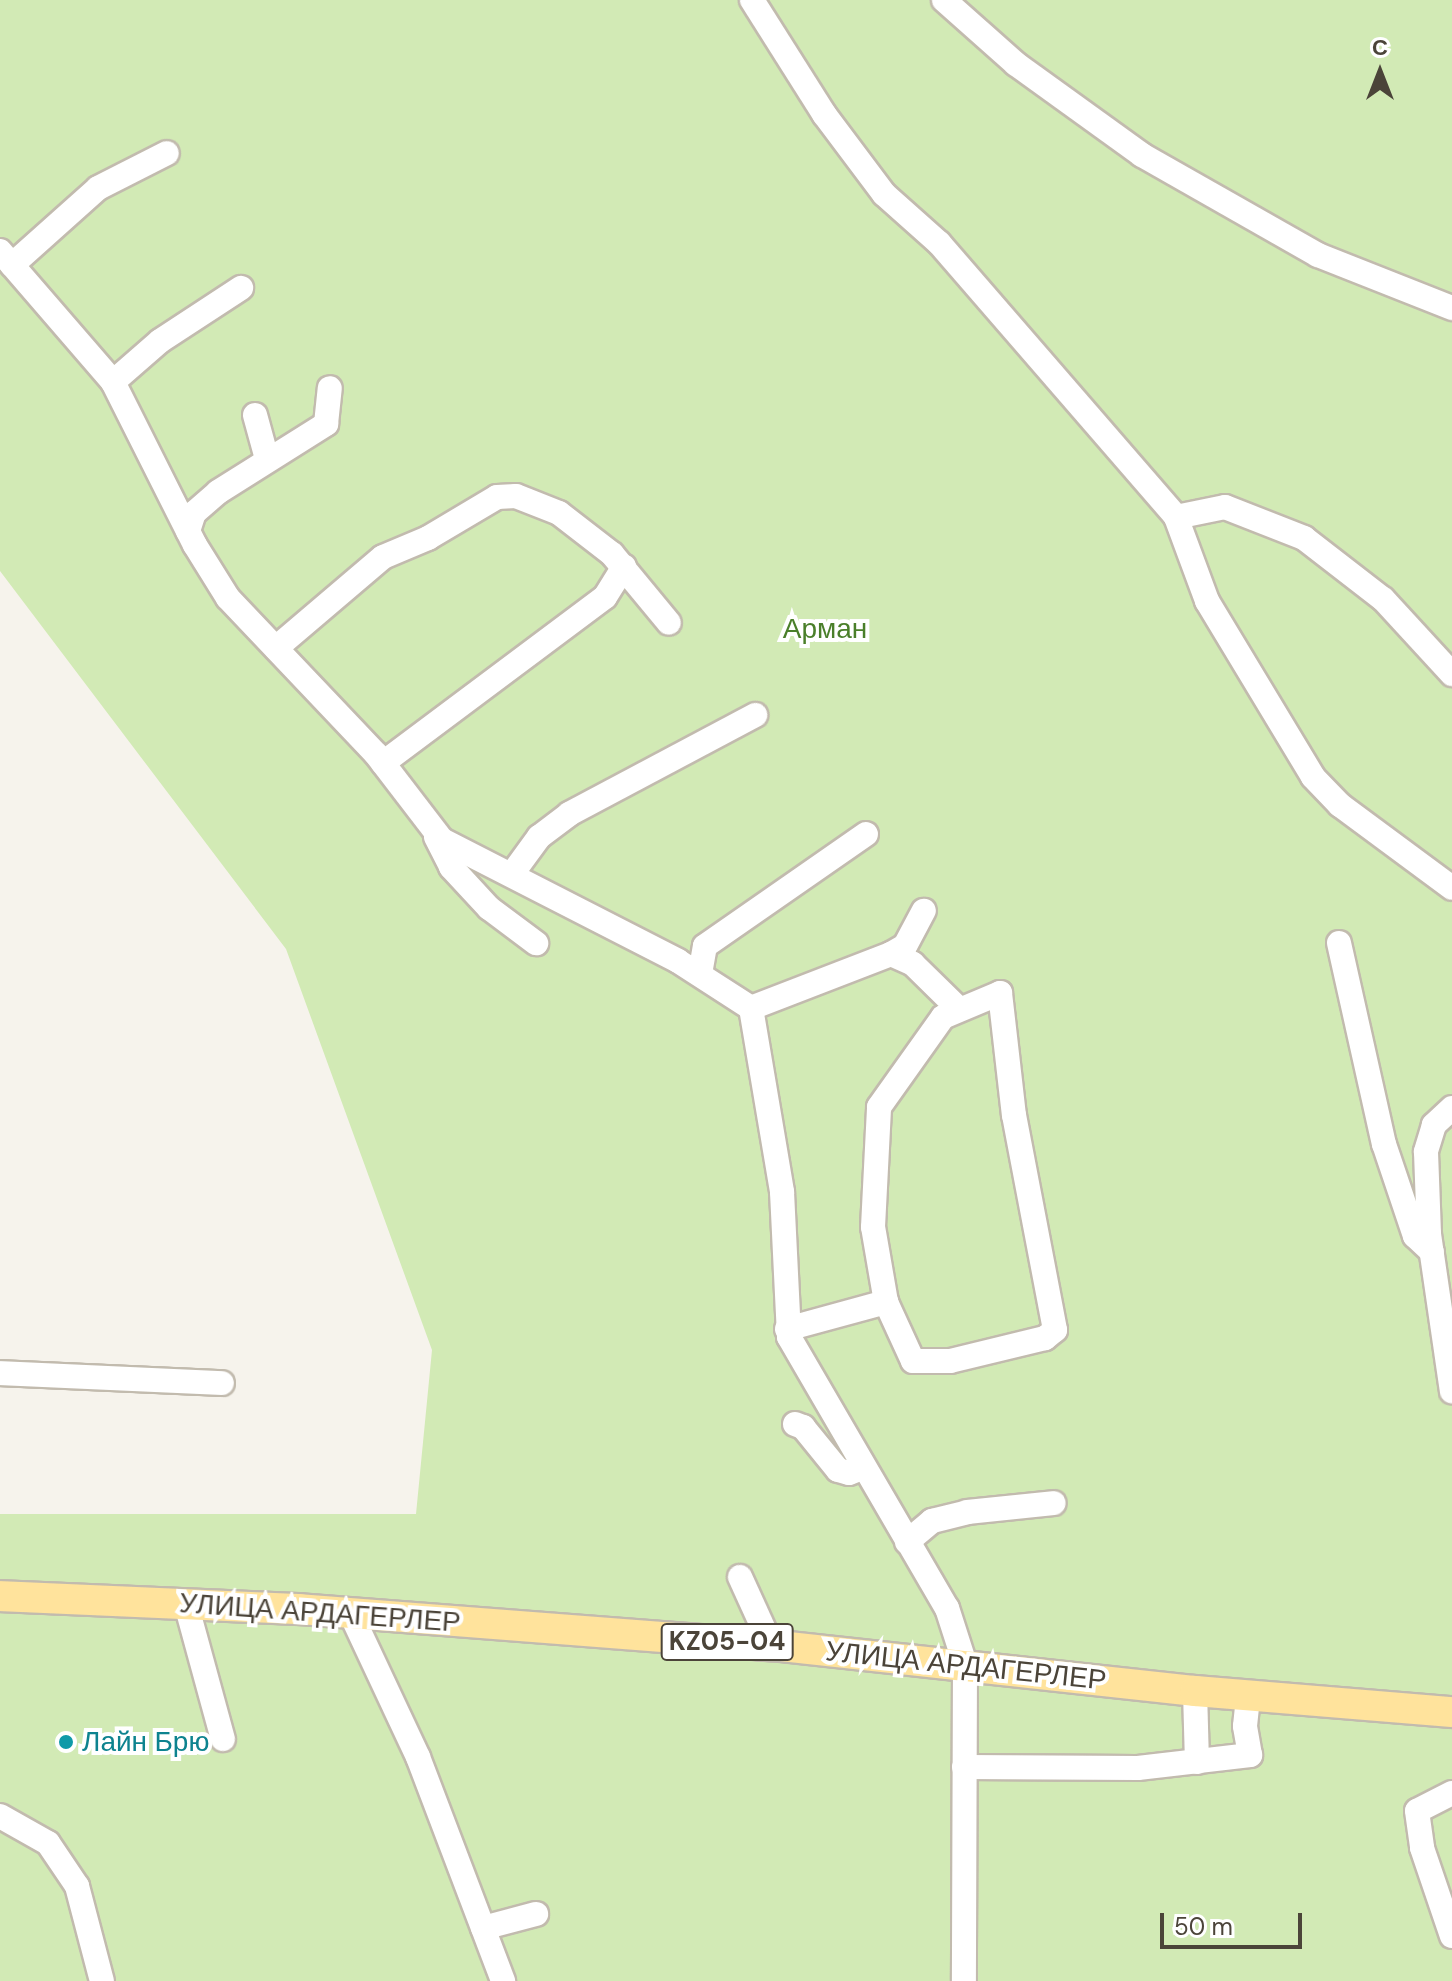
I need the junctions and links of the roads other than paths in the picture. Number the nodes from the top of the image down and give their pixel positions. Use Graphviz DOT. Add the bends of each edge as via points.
graph roads {
  1 [pos="752,0"];
  2 [pos="944,0"];
  3 [pos="167,153"];
  4 [pos="6,258"];
  5 [pos="241,288"];
  6 [pos="1452,308"];
  7 [pos="113,382"];
  8 [pos="330,388"];
  9 [pos="255,415"];
  10 [pos="267,459"];
  11 [pos="1176,517"];
  12 [pos="188,531"];
  13 [pos="624,567"];
  14 [pos="669,623"];
  15 [pos="276,648"];
  16 [pos="1452,674"];
  17 [pos="755,715"];
  18 [pos="383,763"];
  19 [pos="434,831"];
  20 [pos="866,834"];
  21 [pos="512,874"];
  22 [pos="1452,888"];
  23 [pos="924,911"];
  24 [pos="536,943"];
  25 [pos="1339,943"];
  26 [pos="891,954"];
  27 [pos="700,974"];
  28 [pos="751,1008"];
  29 [pos="958,1008"];
  30 [pos="1452,1108"];
  31 [pos="1438,1243"];
  32 [pos="886,1302"];
  33 [pos="787,1329"];
  34 [pos="0,1373"];
  35 [pos="222,1383"];
  36 [pos="1452,1391"];
  37 [pos="795,1424"];
  38 [pos="864,1467"];
  39 [pos="1054,1503"];
  40 [pos="907,1542"];
  41 [pos="740,1577"];
  42 [pos="0,1596"];
  43 [pos="186,1604"];
  44 [pos="351,1614"];
  45 [pos="771,1645"];
  46 [pos="965,1664"];
  47 [pos="1195,1691"];
  48 [pos="1248,1696"];
  49 [pos="1452,1712"];
  50 [pos="223,1739"];
  51 [pos="1197,1762"];
  52 [pos="964,1767"];
  53 [pos="1452,1793"];
  54 [pos="0,1816"];
  55 [pos="536,1914"];
  56 [pos="483,1928"];
  57 [pos="1452,1936"];
  58 [pos="102,1981"];
  59 [pos="503,1981"];
  60 [pos="964,1981"];
  1 -- 11 [label="street" via="865,171 939,243"];
  2 -- 6 [label="street" via="1016,64 1142,155 1318,255"];
  3 -- 4 [label="street" via="98,188"];
  4 -- 7 [label="street"];
  5 -- 7 [label="street" via="160,341"];
  7 -- 12 [label="street"];
  8 -- 10 [label="street" via="326,424"];
  9 -- 10 [label="street"];
  10 -- 12 [label="street" via="194,513"];
  11 -- 16 [label="street" via="1225,507 1304,538 1383,599"];
  11 -- 22 [label="street" via="1207,601 1313,777 1340,805"];
  12 -- 15 [label="street" via="228,598"];
  13 -- 14 [label="street"];
  13 -- 15 [label="street" via="559,513 516,496 497,497 428,538 383,557"];
  13 -- 18 [label="street" via="605,597"];
  15 -- 18 [label="street"];
  17 -- 21 [label="street" via="569,814 539,837"];
  18 -- 19 [label="street"];
  19 -- 21 [label="street" via="469,857"];
  19 -- 24 [label="street" via="451,867 489,908"];
  20 -- 27 [label="street" via="705,946"];
  21 -- 27 [label="street"];
  23 -- 26 [label="street" via="905,946"];
  25 -- 31 [label="street" via="1399,1195 1415,1236"];
  26 -- 28 [label="street"];
  26 -- 29 [label="street" via="913,964"];
  27 -- 28 [label="street"];
  28 -- 33 [label="street" via="782,1192"];
  29 -- 32 [label="street" via="933,1026 879,1107 873,1227"];
  29 -- 32 [label="street" via="1000,993 1014,1115 1055,1330 1045,1338 950,1361 913,1361"];
  30 -- 31 [label="street" via="1434,1125 1426,1152"];
  31 -- 36 [label="street"];
  32 -- 33 [label="street"];
  33 -- 38 [label="street"];
  34 -- 35 [label="street"];
  37 -- 38 [label="street" via="838,1470 849,1473"];
  38 -- 40 [label="street"];
  39 -- 40 [label="street" via="932,1521"];
  40 -- 46 [label="street" via="947,1608"];
  41 -- 45 [label="street"];
  42 -- 43 [label="main road, УЛИЦА АРДАГЕРЛЕР / KZ05-04"];
  43 -- 44 [label="main road, УЛИЦА АРДАГЕРЛЕР / KZ05-04"];
  43 -- 50 [label="street"];
  44 -- 45 [label="main road, УЛИЦА АРДАГЕРЛЕР / KZ05-04"];
  44 -- 56 [label="street" via="418,1757"];
  45 -- 46 [label="main road, УЛИЦА АРДАГЕРЛЕР / KZ05-04"];
  46 -- 47 [label="main road, УЛИЦА АРДАГЕРЛЕР / KZ05-04"];
  46 -- 52 [label="street"];
  47 -- 48 [label="main road, УЛИЦА АРДАГЕРЛЕР / KZ05-04"];
  47 -- 51 [label="street"];
  48 -- 49 [label="main road, УЛИЦА АРДАГЕРЛЕР / KZ05-04"];
  48 -- 51 [label="street" via="1245,1726 1250,1755"];
  51 -- 52 [label="street" via="1138,1768"];
  52 -- 60 [label="street"];
  53 -- 57 [label="street" via="1417,1811 1422,1848"];
  54 -- 58 [label="street" via="48,1843 77,1886"];
  55 -- 56 [label="street"];
  56 -- 59 [label="street"];
}
